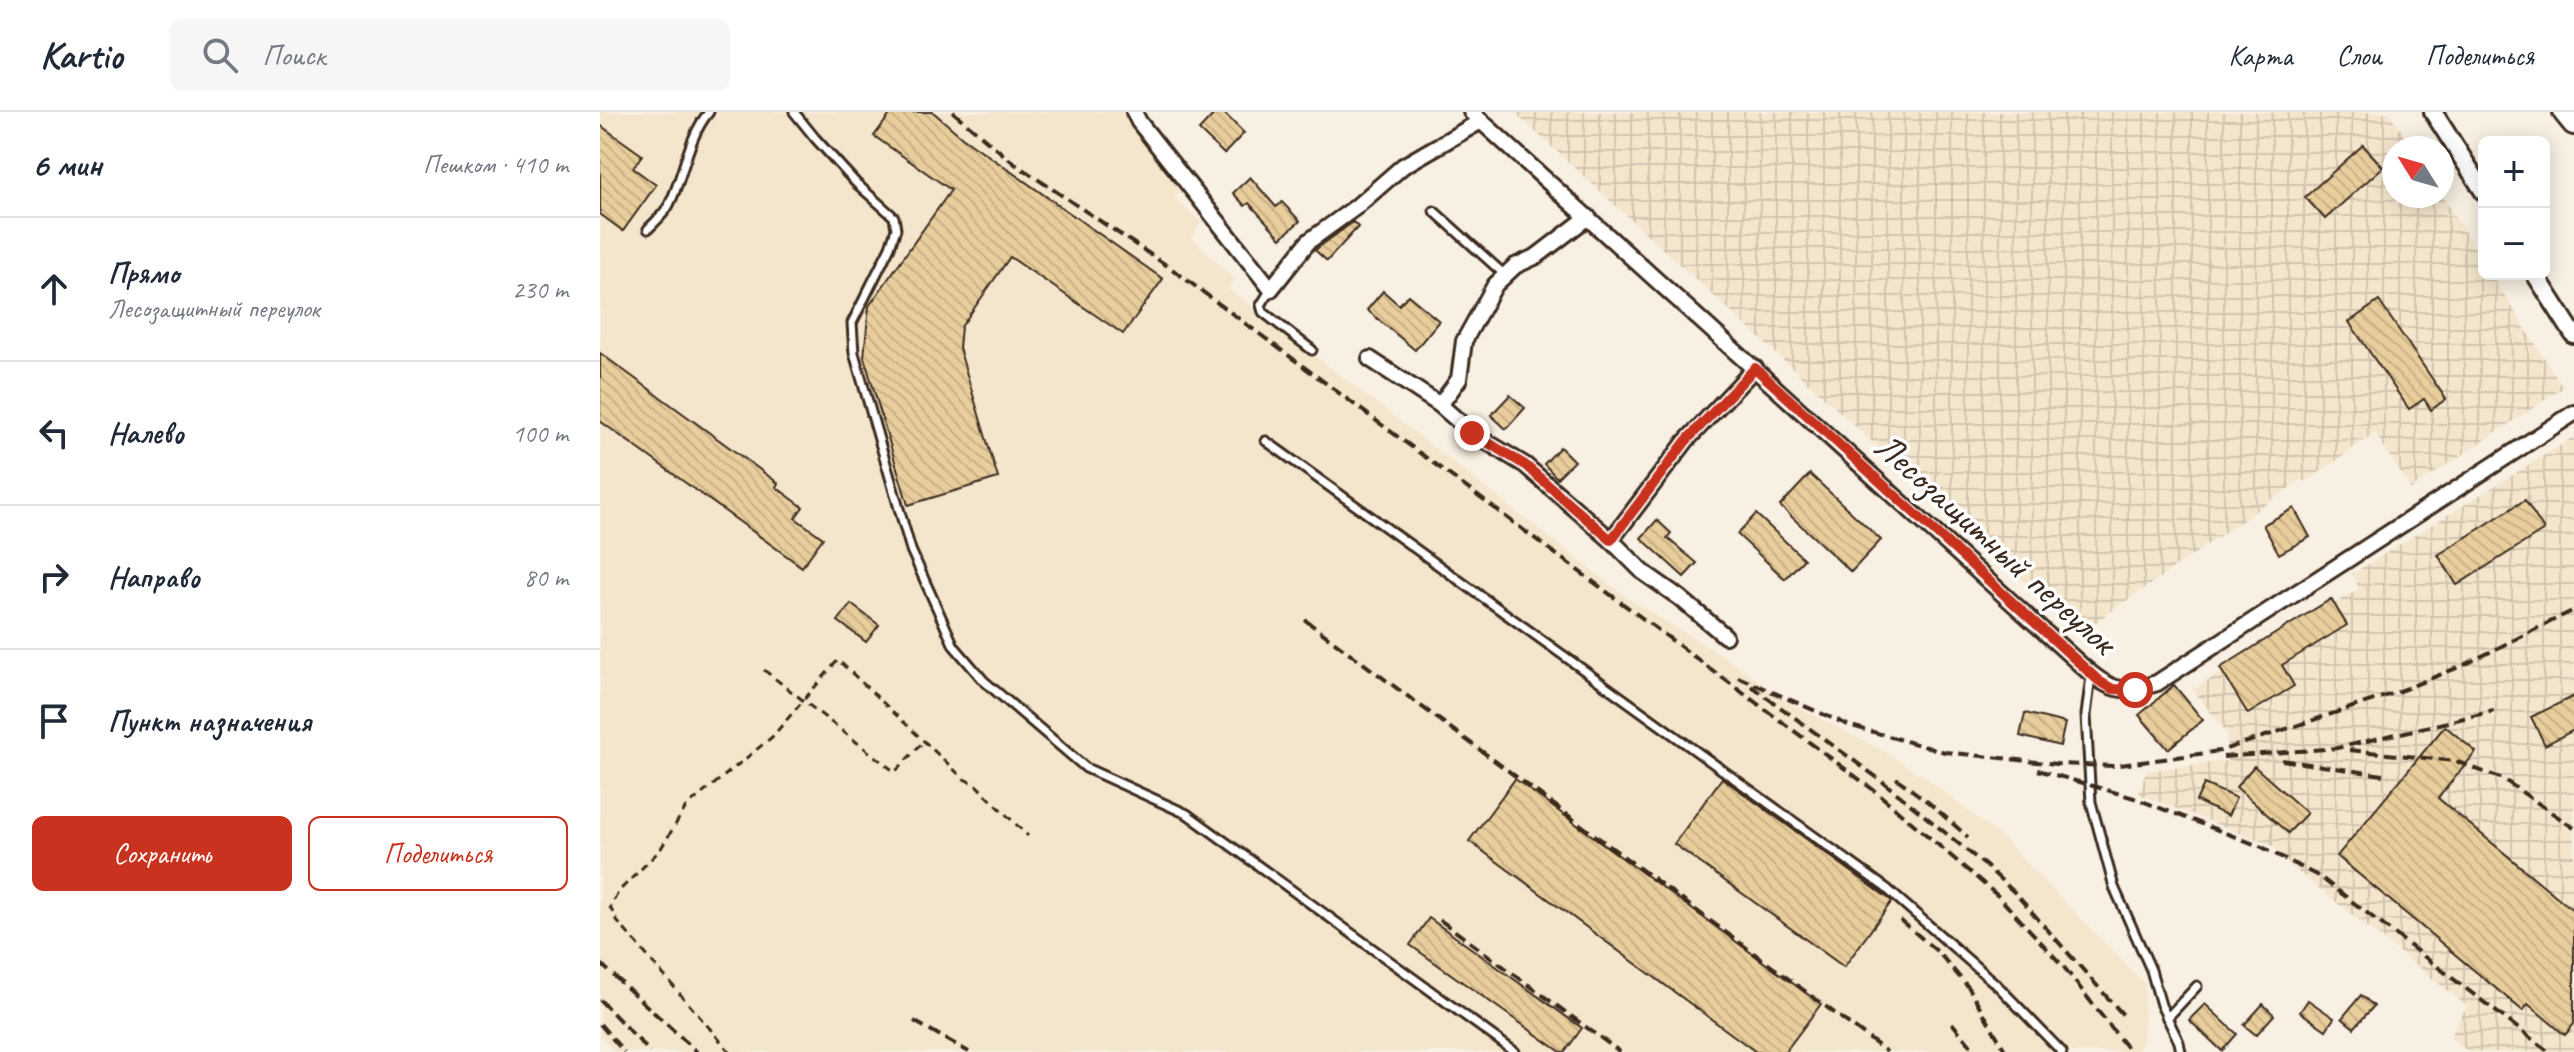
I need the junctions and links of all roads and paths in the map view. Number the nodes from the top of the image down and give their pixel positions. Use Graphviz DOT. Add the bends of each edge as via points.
graph roads {
  1 [pos="709,112"];
  2 [pos="794,112"];
  3 [pos="1134,112"];
  4 [pos="2433,112"];
  5 [pos="2565,112"];
  6 [pos="1476,116"];
  7 [pos="2574,123"];
  8 [pos="2478,183"];
  9 [pos="1434,211"];
  10 [pos="1588,217"];
  11 [pos="648,229"];
  12 [pos="1506,276"];
  13 [pos="2539,280"];
  14 [pos="1271,289"];
  15 [pos="2574,335"];
  16 [pos="1312,350"];
  17 [pos="1370,359"];
  18 [pos="1755,368"];
  19 [pos="1440,405"];
  20 [pos="2574,413"];
  21 [pos="1266,441"];
  22 [pos="1611,540"];
  23 [pos="1725,636"];
  24 [pos="764,670"];
  25 [pos="2091,674"];
  26 [pos="802,702"];
  27 [pos="924,741"];
  28 [pos="1028,836"];
  29 [pos="2197,986"];
  30 [pos="2167,1018"];
  31 [pos="730,1052"];
  32 [pos="1515,1052"];
  33 [pos="2062,1052"];
  34 [pos="2181,1052"];
  1 -- 11 [label="lane" via="668,207"];
  2 -- 32 [label="lane" via="845,172 894,217 890,247 852,323 854,353 911,550 954,646 984,681 1086,768 1187,814"];
  3 -- 14 [label="street"];
  4 -- 8 [label="street"];
  5 -- 7 [label="highway"];
  6 -- 10 [label="street, Лесозащитный переулок"];
  6 -- 14 [label="street" via="1309,241"];
  9 -- 12 [label="lane"];
  10 -- 12 [label="street"];
  10 -- 18 [label="street, Лесозащитный переулок"];
  12 -- 19 [label="street" via="1495,285 1464,341 1459,379"];
  13 -- 15 [label="street"];
  14 -- 16 [label="lane" via="1261,305 1263,312"];
  17 -- 19 [label="street"];
  18 -- 22 [label="street" via="1686,441"];
  18 -- 25 [label="street, Лесозащитный переулок"];
  19 -- 22 [label="street" via="1472,433 1525,465"];
  20 -- 25 [label="street, Лесозащитный переулок" via="2157,683 2113,689"];
  21 -- 33 [label="lane" via="1886,888 1998,986"];
  22 -- 23 [label="street"];
  24 -- 26 [label="path"];
  25 -- 30 [label="lane" via="2086,715 2091,802 2114,887"];
  26 -- 27 [label="path" via="895,772"];
  26 -- 27 [label="path" via="838,660"];
  26 -- 31 [label="path" via="772,737 686,807 660,850 610,907"];
  27 -- 28 [label="path"];
  29 -- 30 [label="lane"];
  30 -- 34 [label="lane"];
}
